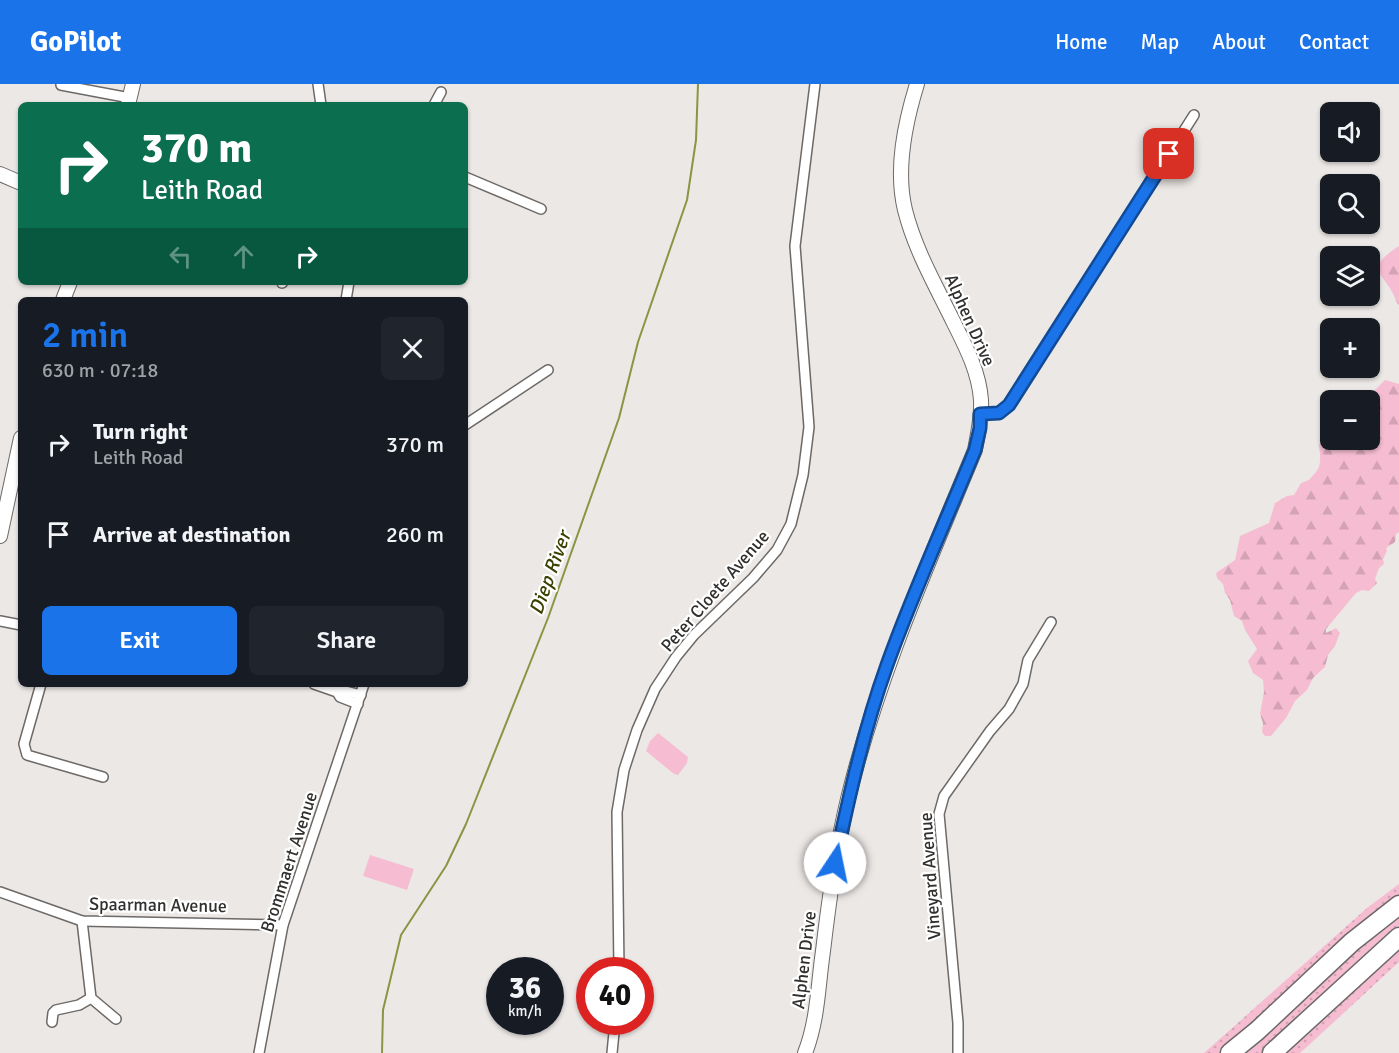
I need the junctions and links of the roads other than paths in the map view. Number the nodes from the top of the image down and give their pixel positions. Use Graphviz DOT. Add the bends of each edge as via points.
graph roads {
  1 [pos="132,84"];
  2 [pos="318,84"];
  3 [pos="815,84"];
  4 [pos="917,84"];
  5 [pos="61,85"];
  6 [pos="441,92"];
  7 [pos="129,102"];
  8 [pos="321,102"];
  9 [pos="436,102"];
  10 [pos="1194,116"];
  11 [pos="0,174"];
  12 [pos="468,178"];
  13 [pos="18,182"];
  14 [pos="541,209"];
  15 [pos="548,370"];
  16 [pos="980,414"];
  17 [pos="468,423"];
  18 [pos="18,452"];
  19 [pos="0,536"];
  20 [pos="0,621"];
  21 [pos="1051,622"];
  22 [pos="18,624"];
  23 [pos="40,687"];
  24 [pos="323,687"];
  25 [pos="363,687"];
  26 [pos="359,699"];
  27 [pos="103,777"];
  28 [pos="0,892"];
  29 [pos="1399,905"];
  30 [pos="82,921"];
  31 [pos="283,925"];
  32 [pos="1399,937"];
  33 [pos="619,957"];
  34 [pos="91,998"];
  35 [pos="116,1019"];
  36 [pos="52,1022"];
  37 [pos="614,1035"];
  38 [pos="259,1053"];
  39 [pos="612,1053"];
  40 [pos="805,1053"];
  41 [pos="958,1053"];
  42 [pos="1230,1053"];
  43 [pos="1272,1053"];
  1 -- 7 [label="street"];
  2 -- 8 [label="street"];
  3 -- 33 [label="street, Peter Cloete Avenue" via="795,246 809,427 803,475 791,524 777,550 676,657 655,689 637,730 624,770 617,812"];
  4 -- 16 [label="street, Alphen Drive" via="904,143 904,208 917,247 967,349 976,375"];
  5 -- 7 [label="street"];
  6 -- 9 [label="street"];
  10 -- 16 [label="street" via="1009,405 999,413"];
  11 -- 13 [label="street"];
  12 -- 14 [label="street"];
  15 -- 17 [label="street"];
  16 -- 40 [label="street, Alphen Drive" via="975,450 887,665 869,721 831,884 815,1017"];
  18 -- 19 [label="street"];
  20 -- 22 [label="street"];
  21 -- 41 [label="street, Vineyard Avenue" via="1028,660 1023,684 1009,709 954,780 941,804"];
  23 -- 27 [label="street" via="24,744 27,755"];
  24 -- 26 [label="street" via="342,690"];
  25 -- 26 [label="street, Brommaert Avenue"];
  26 -- 31 [label="street, Brommaert Avenue"];
  28 -- 30 [label="street, Spaarman Avenue"];
  29 -- 42 [label="highway" via="1352,942"];
  30 -- 31 [label="street, Spaarman Avenue"];
  30 -- 34 [label="street"];
  31 -- 38 [label="street, Brommaert Avenue"];
  32 -- 43 [label="highway"];
  34 -- 35 [label="street"];
  34 -- 36 [label="street" via="56,1010"];
  37 -- 39 [label="street"];
}
